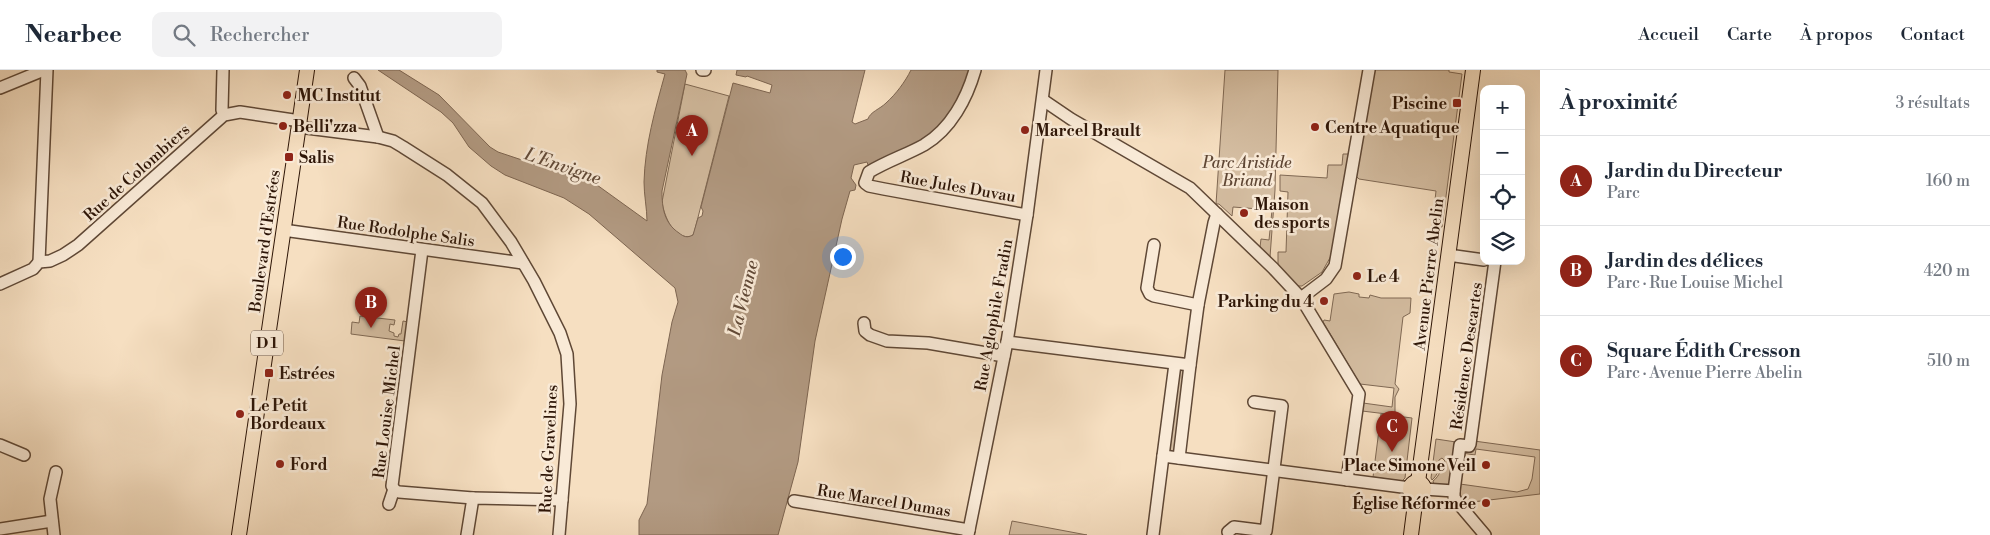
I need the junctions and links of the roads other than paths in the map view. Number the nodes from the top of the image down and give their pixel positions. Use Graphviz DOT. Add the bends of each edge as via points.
graph roads {
  1 [pos="44,70"];
  2 [pos="48,70"];
  3 [pos="223,70"];
  4 [pos="308,70"];
  5 [pos="975,70"];
  6 [pos="1046,70"];
  7 [pos="1368,70"];
  8 [pos="1473,70"];
  9 [pos="354,78"];
  10 [pos="0,88"];
  11 [pos="1043,100"];
  12 [pos="224,114"];
  13 [pos="299,124"];
  14 [pos="378,137"];
  15 [pos="1217,214"];
  16 [pos="1027,215"];
  17 [pos="284,230"];
  18 [pos="1154,245"];
  19 [pos="422,250"];
  20 [pos="1448,255"];
  21 [pos="1480,259"];
  22 [pos="39,262"];
  23 [pos="523,263"];
  24 [pos="1495,265"];
  25 [pos="0,284"];
  26 [pos="1301,298"];
  27 [pos="1198,305"];
  28 [pos="864,324"];
  29 [pos="1007,342"];
  30 [pos="1004,356"];
  31 [pos="1175,364"];
  32 [pos="1190,366"];
  33 [pos="1254,402"];
  34 [pos="0,445"];
  35 [pos="24,455"];
  36 [pos="1163,456"];
  37 [pos="1179,458"];
  38 [pos="1274,470"];
  39 [pos="56,472"];
  40 [pos="1347,480"];
  41 [pos="1417,489"];
  42 [pos="394,490"];
  43 [pos="1454,491"];
  44 [pos="473,498"];
  45 [pos="562,500"];
  46 [pos="794,501"];
  47 [pos="389,504"];
  48 [pos="52,521"];
  49 [pos="0,529"];
  50 [pos="1228,532"];
  51 [pos="969,533"];
  52 [pos="54,535"];
  53 [pos="240,535"];
  54 [pos="467,535"];
  55 [pos="559,535"];
  56 [pos="1153,535"];
  57 [pos="1411,535"];
  58 [pos="1485,535"];
  1 -- 10 [label="street"];
  2 -- 22 [label="street"];
  3 -- 12 [label="street"];
  4 -- 13 [label="main road, Boulevard d'Estrées / D 1"];
  5 -- 16 [label="street, Rue Jules Duvau" via="966,97 938,134 869,172 865,183"];
  6 -- 11 [label="street, Rue Aglophile Fradin"];
  7 -- 26 [label="street" via="1335,266 1326,279"];
  8 -- 20 [label="main road, Avenue Pierre Abelin"];
  9 -- 14 [label="street" via="360,86"];
  11 -- 15 [label="street" via="1190,188"];
  11 -- 16 [label="street, Rue Aglophile Fradin"];
  12 -- 13 [label="street" via="240,112"];
  12 -- 22 [label="street, Rue de Colombiers" via="89,236 63,255"];
  13 -- 14 [label="street, Rue de Gravelines"];
  13 -- 17 [label="main road, Boulevard d'Estrées / D 1"];
  14 -- 23 [label="street, Rue de Gravelines" via="403,147 482,203"];
  15 -- 26 [label="street"];
  15 -- 27 [label="street"];
  16 -- 29 [label="street, Rue Aglophile Fradin"];
  17 -- 19 [label="street, Rue Rodolphe Salis"];
  17 -- 53 [label="main road, Boulevard d'Estrées / D 1"];
  18 -- 27 [label="street" via="1147,288 1150,294"];
  19 -- 23 [label="street, Rue Rodolphe Salis"];
  19 -- 42 [label="street, Rue Louise Michel" via="392,484"];
  20 -- 21 [label="street, Résidence Descartes"];
  20 -- 41 [label="main road, Avenue Pierre Abelin"];
  22 -- 25 [label="street, Rue de Colombiers" via="36,267"];
  23 -- 45 [label="street, Rue de Gravelines" via="560,333 567,354 570,404"];
  24 -- 43 [label="street, Résidence Descartes" via="1470,444 1460,445"];
  26 -- 40 [label="street" via="1358,394"];
  27 -- 32 [label="street"];
  28 -- 30 [label="street" via="870,335 887,341 928,343"];
  29 -- 30 [label="street, Rue Aglophile Fradin"];
  29 -- 31 [label="street"];
  30 -- 51 [label="street, Rue Aglophile Fradin"];
  31 -- 32 [label="street"];
  31 -- 36 [label="street"];
  32 -- 37 [label="street"];
  33 -- 38 [label="street" via="1282,406"];
  34 -- 35 [label="street"];
  36 -- 37 [label="street"];
  36 -- 56 [label="street"];
  37 -- 38 [label="street"];
  38 -- 40 [label="street"];
  38 -- 50 [label="street" via="1266,531 1234,527"];
  39 -- 48 [label="street" via="51,490"];
  40 -- 41 [label="street"];
  41 -- 43 [label="street"];
  41 -- 57 [label="main road, Avenue Pierre Abelin"];
  42 -- 44 [label="street, Rue Louise Michel"];
  42 -- 47 [label="street, Rue Louise Michel"];
  43 -- 58 [label="street" via="1457,502"];
  44 -- 45 [label="street, Rue Louise Michel"];
  44 -- 54 [label="street"];
  45 -- 55 [label="street, Rue de Gravelines"];
  46 -- 51 [label="street, Rue Marcel Dumas"];
  48 -- 49 [label="street"];
  48 -- 52 [label="street"];
}
